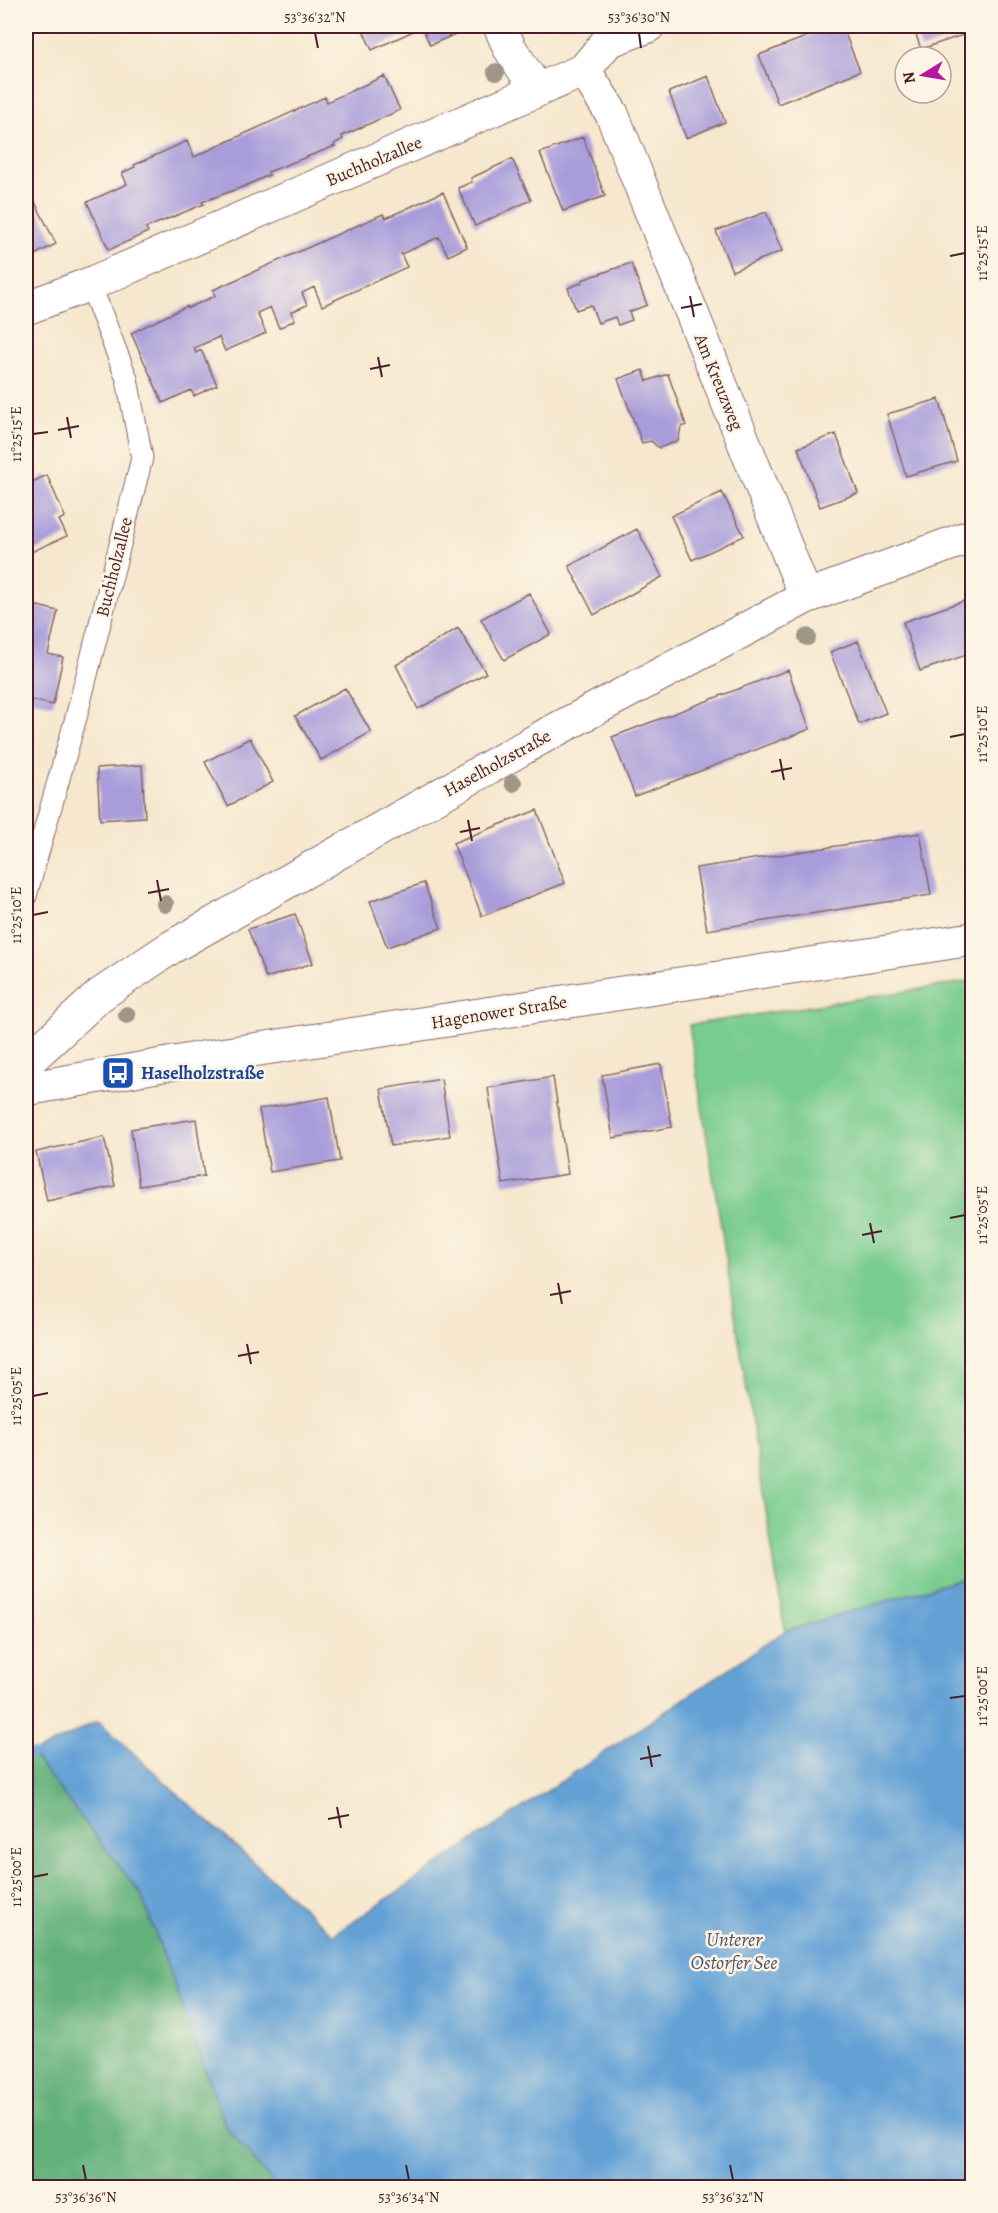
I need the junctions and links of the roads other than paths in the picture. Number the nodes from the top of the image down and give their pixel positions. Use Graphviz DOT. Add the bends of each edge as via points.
graph roads {
  1 [pos="500,26"];
  2 [pos="648,26"];
  3 [pos="584,70"];
  4 [pos="537,90"];
  5 [pos="90,284"];
  6 [pos="26,308"];
  7 [pos="972,536"];
  8 [pos="806,597"];
  9 [pos="26,896"];
  10 [pos="972,939"];
  11 [pos="26,1066"];
  12 [pos="26,1089"];
  1 -- 4 [label="street"];
  2 -- 3 [label="street, Buchholzallee" via="608,41"];
  3 -- 4 [label="street, Buchholzallee"];
  3 -- 8 [label="street, Am Kreuzweg" via="612,114"];
  4 -- 5 [label="street, Buchholzallee"];
  5 -- 6 [label="street, Buchholzallee"];
  5 -- 9 [label="lane, Buchholzallee" via="127,379 142,458"];
  7 -- 8 [label="street, Haselholzstraße"];
  8 -- 11 [label="street, Haselholzstraße" via="546,735 170,948 100,995"];
  10 -- 12 [label="street, Hagenower Straße" via="220,1055"];
}
